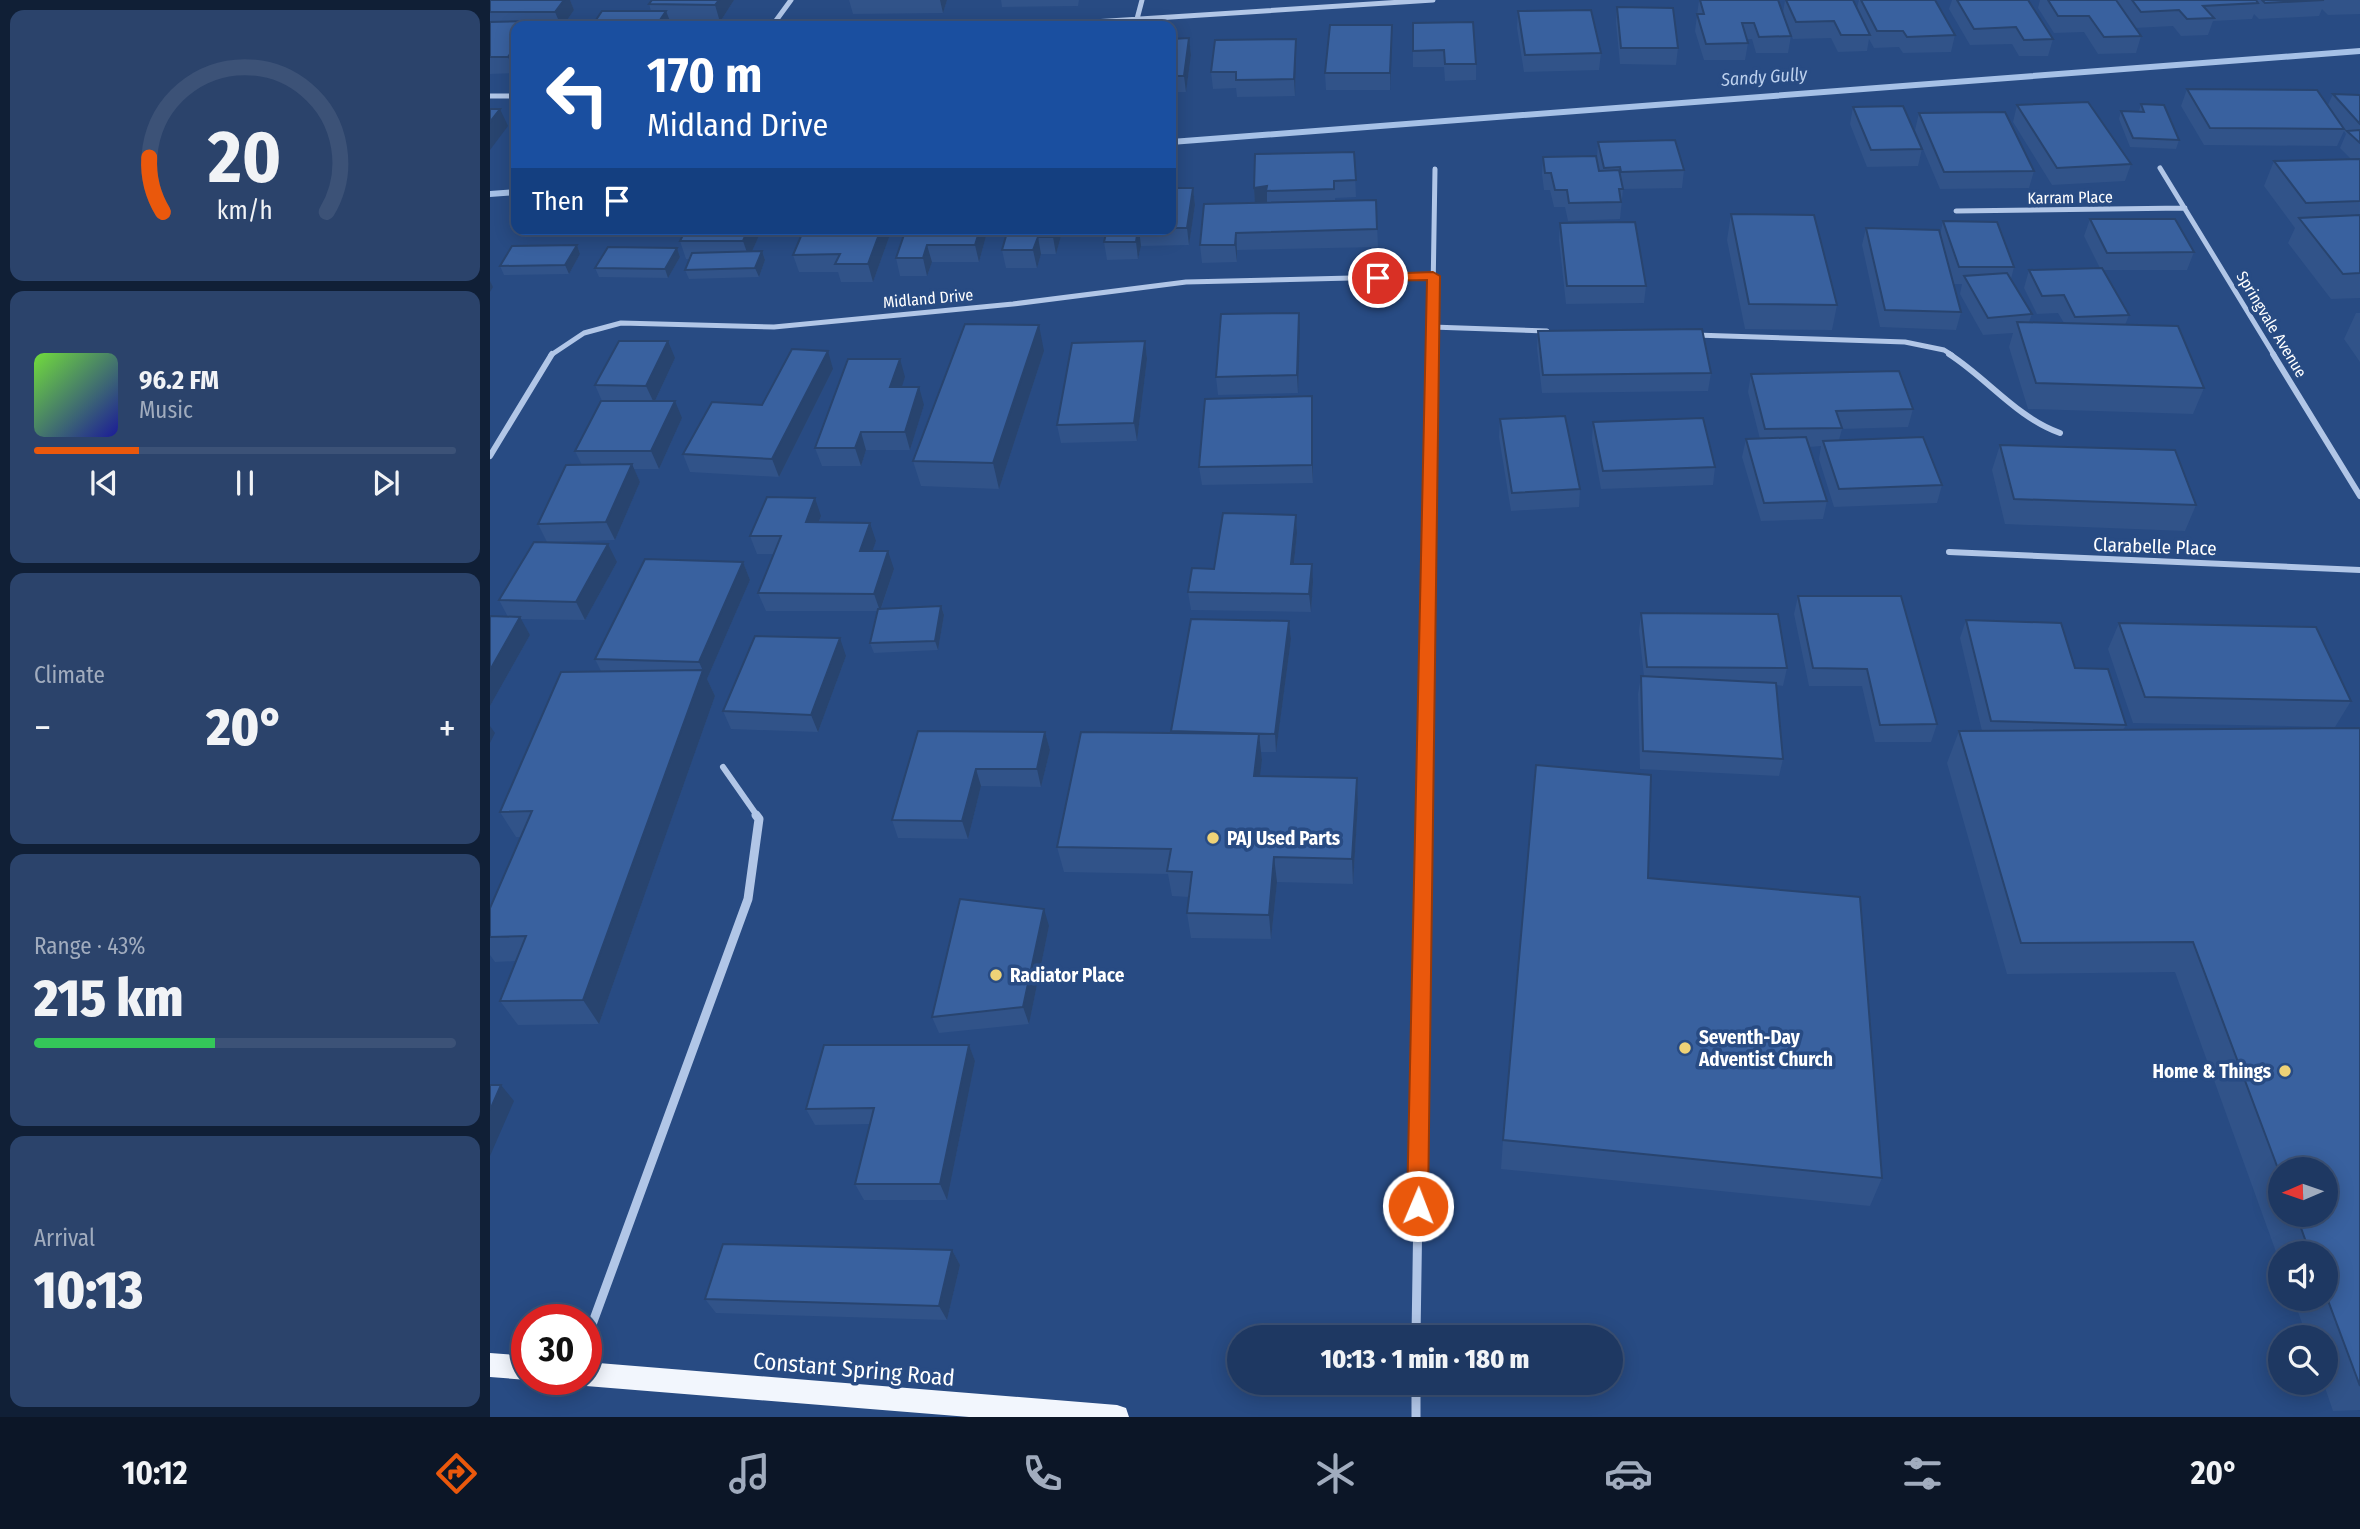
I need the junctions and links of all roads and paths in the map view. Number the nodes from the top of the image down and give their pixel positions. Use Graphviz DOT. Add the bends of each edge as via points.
graph roads {
  1 [pos="791,0"];
  2 [pos="1142,0"];
  3 [pos="1433,0"];
  4 [pos="1137,19"];
  5 [pos="776,21"];
  6 [pos="1107,21"];
  7 [pos="490,96"];
  8 [pos="511,96"];
  9 [pos="2160,168"];
  10 [pos="1435,169"];
  11 [pos="2185,208"];
  12 [pos="1956,211"];
  13 [pos="1433,276"];
  14 [pos="1432,327"];
  15 [pos="1557,331"];
  16 [pos="1683,335"];
  17 [pos="2060,433"];
  18 [pos="490,456"];
  19 [pos="2360,496"];
  20 [pos="1949,552"];
  21 [pos="2360,570"];
  22 [pos="723,767"];
  23 [pos="600,1304"];
  24 [pos="1416,1325"];
  25 [pos="490,1365"];
  26 [pos="511,1367"];
  27 [pos="602,1375"];
  28 [pos="1416,1395"];
  29 [pos="1117,1417"];
  30 [pos="1416,1417"];
  1 -- 5 [label="street"];
  2 -- 4 [label="street"];
  3 -- 4 [label="street"];
  4 -- 6 [label="street"];
  7 -- 8 [label="street"];
  9 -- 11 [label="street, Springvale Avenue"];
  10 -- 13 [label="street"];
  11 -- 12 [label="street, Karram Place"];
  11 -- 19 [label="street, Springvale Avenue"];
  13 -- 14 [label="street"];
  13 -- 18 [label="street, Midland Drive" via="1186,282 774,327 601,326 565,342 552,354"];
  14 -- 15 [label="street"];
  14 -- 24 [label="street"];
  16 -- 17 [label="street" via="1905,342 1944,350 1974,370 2016,409"];
  20 -- 21 [label="street, Clarabelle Place"];
  22 -- 23 [label="street" via="760,819 748,898"];
  25 -- 26 [label="main road"];
  27 -- 29 [label="main road, Constant Spring Road"];
  28 -- 30 [label="street"];
}
